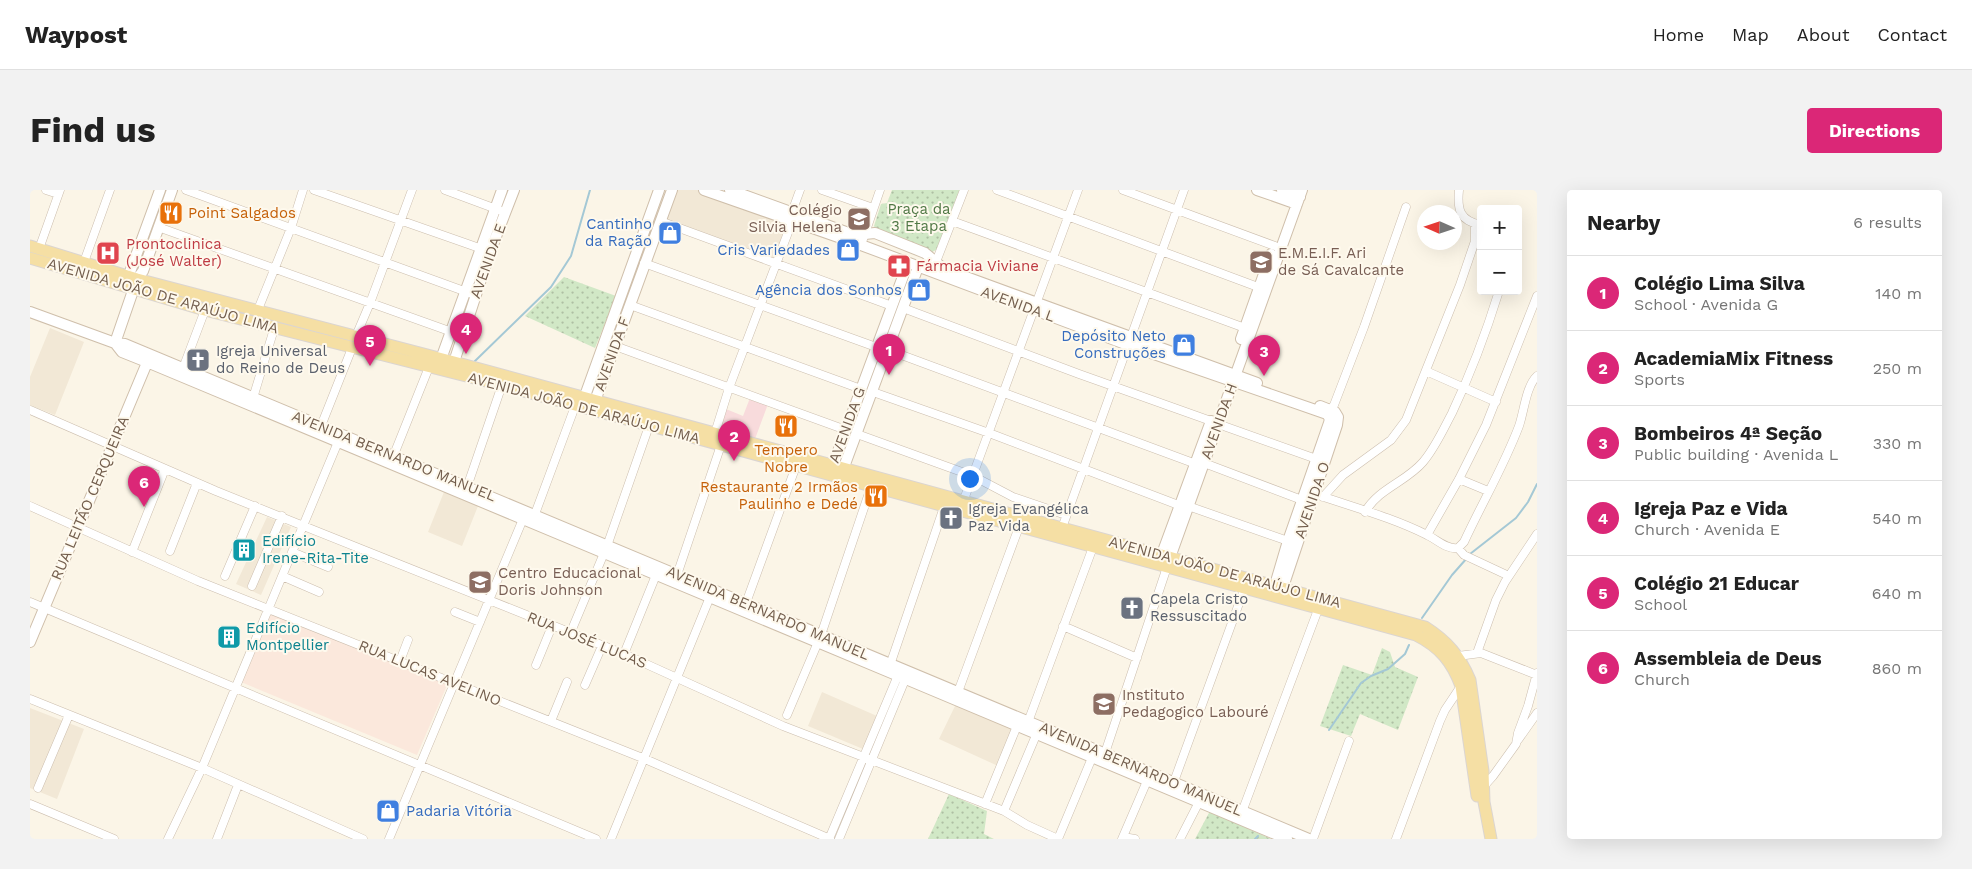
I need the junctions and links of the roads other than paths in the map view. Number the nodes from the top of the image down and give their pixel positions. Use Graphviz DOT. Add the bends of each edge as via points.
graph roads {
  1 [pos="46,190"];
  2 [pos="110,190"];
  3 [pos="160,190"];
  4 [pos="172,190"];
  5 [pos="186,190"];
  6 [pos="303,190"];
  7 [pos="314,190"];
  8 [pos="412,190"];
  9 [pos="445,190"];
  10 [pos="502,190"];
  11 [pos="514,190"];
  12 [pos="659,190"];
  13 [pos="672,190"];
  14 [pos="704,190"];
  15 [pos="730,190"];
  16 [pos="800,190"];
  17 [pos="822,190"];
  18 [pos="880,190"];
  19 [pos="964,190"];
  20 [pos="998,190"];
  21 [pos="1078,190"];
  22 [pos="1123,190"];
  23 [pos="1184,190"];
  24 [pos="1257,190"];
  25 [pos="1282,190"];
  26 [pos="1459,190"];
  27 [pos="59,192"];
  28 [pos="1297,196"];
  29 [pos="1406,207"];
  30 [pos="873,208"];
  31 [pos="501,210"];
  32 [pos="1177,210"];
  33 [pos="1069,216"];
  34 [pos="798,219"];
  35 [pos="401,221"];
  36 [pos="660,221"];
  37 [pos="952,222"];
  38 [pos="1477,225"];
  39 [pos="158,227"];
  40 [pos="291,228"];
  41 [pos="1477,230"];
  42 [pos="863,240"];
  43 [pos="1275,246"];
  44 [pos="35,247"];
  45 [pos="486,251"];
  46 [pos="1161,251"];
  47 [pos="1053,258"];
  48 [pos="31,261"];
  49 [pos="84,262"];
  50 [pos="385,262"];
  51 [pos="937,262"];
  52 [pos="644,264"];
  53 [pos="777,264"];
  54 [pos="913,265"];
  55 [pos="276,268"];
  56 [pos="932,272"];
  57 [pos="131,283"];
  58 [pos="1258,287"];
  59 [pos="471,292"];
  60 [pos="1147,292"];
  61 [pos="1498,295"];
  62 [pos="1537,296"];
  63 [pos="370,303"];
  64 [pos="630,305"];
  65 [pos="760,306"];
  66 [pos="1035,306"];
  67 [pos="897,307"];
  68 [pos="205,310"];
  69 [pos="30,312"];
  70 [pos="257,312"];
  71 [pos="1245,328"];
  72 [pos="274,329"];
  73 [pos="452,332"];
  74 [pos="356,336"];
  75 [pos="1130,341"];
  76 [pos="115,343"];
  77 [pos="615,346"];
  78 [pos="745,346"];
  79 [pos="352,348"];
  80 [pos="876,348"];
  81 [pos="888,350"];
  82 [pos="1018,351"];
  83 [pos="149,359"];
  84 [pos="441,359"];
  85 [pos="454,362"];
  86 [pos="428,367"];
  87 [pos="1426,371"];
  88 [pos="181,372"];
  89 [pos="1536,376"];
  90 [pos="1231,378"];
  91 [pos="502,385"];
  92 [pos="1113,386"];
  93 [pos="729,388"];
  94 [pos="1464,388"];
  95 [pos="861,389"];
  96 [pos="873,392"];
  97 [pos="1004,393"];
  98 [pos="253,398"];
  99 [pos="584,402"];
  100 [pos="1496,402"];
  101 [pos="30,410"];
  102 [pos="1331,414"];
  103 [pos="1214,422"];
  104 [pos="321,426"];
  105 [pos="649,426"];
  106 [pos="1098,428"];
  107 [pos="685,430"];
  108 [pos="846,430"];
  109 [pos="989,433"];
  110 [pos="706,434"];
  111 [pos="857,434"];
  112 [pos="338,442"];
  113 [pos="112,445"];
  114 [pos="721,445"];
  115 [pos="374,453"];
  116 [pos="393,457"];
  117 [pos="1321,461"];
  118 [pos="1200,463"];
  119 [pos="796,466"];
  120 [pos="165,469"];
  121 [pos="1083,469"];
  122 [pos="836,472"];
  123 [pos="973,476"];
  124 [pos="1459,478"];
  125 [pos="198,483"];
  126 [pos="871,487"];
  127 [pos="466,491"];
  128 [pos="1488,491"];
  129 [pos="1319,495"];
  130 [pos="1302,500"];
  131 [pos="964,502"];
  132 [pos="30,506"];
  133 [pos="255,506"];
  134 [pos="944,506"];
  135 [pos="1184,506"];
  136 [pos="1366,512"];
  137 [pos="535,514"];
  138 [pos="282,516"];
  139 [pos="1066,516"];
  140 [pos="523,519"];
  141 [pos="304,524"];
  142 [pos="78,527"];
  143 [pos="1019,527"];
  144 [pos="1062,528"];
  145 [pos="1537,534"];
  146 [pos="1427,535"];
  147 [pos="1288,541"];
  148 [pos="1093,547"];
  149 [pos="1458,548"];
  150 [pos="605,549"];
  151 [pos="132,552"];
  152 [pos="170,552"];
  153 [pos="292,552"];
  154 [pos="1164,561"];
  155 [pos="328,567"];
  156 [pos="656,575"];
  157 [pos="677,575"];
  158 [pos="225,576"];
  159 [pos="282,576"];
  160 [pos="1509,576"];
  161 [pos="252,586"];
  162 [pos="1279,586"];
  163 [pos="1245,587"];
  164 [pos="319,592"];
  165 [pos="712,594"];
  166 [pos="490,600"];
  167 [pos="30,602"];
  168 [pos="746,603"];
  169 [pos="1319,607"];
  170 [pos="44,608"];
  171 [pos="268,610"];
  172 [pos="454,612"];
  173 [pos="773,619"];
  174 [pos="480,622"];
  175 [pos="552,626"];
  176 [pos="1063,626"];
  177 [pos="570,634"];
  178 [pos="820,638"];
  179 [pos="408,640"];
  180 [pos="30,642"];
  181 [pos="602,646"];
  182 [pos="1477,653"];
  183 [pos="624,654"];
  184 [pos="1458,656"];
  185 [pos="1137,658"];
  186 [pos="400,661"];
  187 [pos="536,665"];
  188 [pos="899,671"];
  189 [pos="1537,674"];
  190 [pos="677,678"];
  191 [pos="454,682"];
  192 [pos="567,682"];
  193 [pos="1466,683"];
  194 [pos="1536,683"];
  195 [pos="585,685"];
  196 [pos="235,688"];
  197 [pos="958,692"];
  198 [pos="31,702"];
  199 [pos="979,705"];
  200 [pos="1537,713"];
  201 [pos="69,715"];
  202 [pos="787,715"];
  203 [pos="551,722"];
  204 [pos="1028,722"];
  205 [pos="1017,726"];
  206 [pos="1037,733"];
  207 [pos="1349,741"];
  208 [pos="1516,744"];
  209 [pos="1098,756"];
  210 [pos="863,758"];
  211 [pos="645,759"];
  212 [pos="872,761"];
  213 [pos="420,765"];
  214 [pos="202,768"];
  215 [pos="1147,781"];
  216 [pos="238,785"];
  217 [pos="1484,786"];
  218 [pos="1172,787"];
  219 [pos="38,788"];
  220 [pos="1198,802"];
  221 [pos="30,804"];
  222 [pos="985,804"];
  223 [pos="1004,811"];
  224 [pos="1242,812"];
  225 [pos="1123,838"];
  226 [pos="111,839"];
  227 [pos="168,839"];
  228 [pos="217,839"];
  229 [pos="363,839"];
  230 [pos="389,839"];
  231 [pos="596,839"];
  232 [pos="611,839"];
  233 [pos="830,839"];
  234 [pos="839,839"];
  235 [pos="1058,839"];
  236 [pos="1135,839"];
  237 [pos="1180,839"];
  238 [pos="1287,839"];
  239 [pos="1309,839"];
  240 [pos="1313,839"];
  241 [pos="1396,839"];
  242 [pos="1485,839"];
  243 [pos="1491,839"];
  1 -- 27 [label="street"];
  2 -- 49 [label="street"];
  3 -- 57 [label="street"];
  4 -- 39 [label="street"];
  5 -- 40 [label="street"];
  6 -- 40 [label="street"];
  7 -- 35 [label="street"];
  8 -- 35 [label="street"];
  9 -- 31 [label="street"];
  10 -- 31 [label="street, AVENIDA E"];
  11 -- 31 [label="street, AVENIDA E"];
  12 -- 99 [label="street, AVENIDA F"];
  13 -- 36 [label="street, AVENIDA F"];
  14 -- 34 [label="street, AVENIDA L"];
  15 -- 34 [label="street, AVENIDA L"];
  16 -- 34 [label="street"];
  17 -- 30 [label="street"];
  18 -- 30 [label="street"];
  19 -- 37 [label="street"];
  20 -- 33 [label="street"];
  21 -- 33 [label="street"];
  22 -- 32 [label="street"];
  23 -- 32 [label="street"];
  24 -- 28 [label="street"];
  25 -- 28 [label="street"];
  26 -- 38 [label="street" via="1462,217"];
  27 -- 44 [label="street"];
  28 -- 43 [label="street, AVENIDA H"];
  28 -- 90 [label="street, AVENIDA H"];
  29 -- 102 [label="street"];
  30 -- 42 [label="street"];
  31 -- 45 [label="street, AVENIDA E"];
  32 -- 43 [label="street"];
  32 -- 46 [label="street"];
  33 -- 46 [label="street"];
  33 -- 47 [label="street"];
  34 -- 42 [label="street, AVENIDA L"];
  34 -- 53 [label="street"];
  35 -- 45 [label="street"];
  35 -- 50 [label="street"];
  36 -- 52 [label="street, AVENIDA F"];
  36 -- 53 [label="street"];
  37 -- 47 [label="street"];
  37 -- 51 [label="street"];
  39 -- 55 [label="street"];
  39 -- 57 [label="street" via="143,271"];
  40 -- 50 [label="street"];
  40 -- 55 [label="street"];
  41 -- 87 [label="street" via="1460,285"];
  42 -- 51 [label="street, AVENIDA L" via="875,233 925,252"];
  42 -- 54 [label="street, AVENIDA L"];
  43 -- 58 [label="street, AVENIDA H"];
  44 -- 49 [label="main road, AVENIDA JOÃO DE ARAÚJO LIMA"];
  45 -- 59 [label="street, AVENIDA E"];
  46 -- 58 [label="street"];
  46 -- 60 [label="street"];
  47 -- 60 [label="street"];
  47 -- 66 [label="street"];
  48 -- 57 [label="main road, AVENIDA JOÃO DE ARAÚJO LIMA"];
  49 -- 57 [label="main road, AVENIDA JOÃO DE ARAÚJO LIMA"];
  50 -- 59 [label="street"];
  50 -- 63 [label="street"];
  51 -- 56 [label="street"];
  51 -- 66 [label="street, AVENIDA L" via="944,269"];
  52 -- 64 [label="street, AVENIDA F"];
  52 -- 65 [label="street"];
  53 -- 65 [label="street"];
  53 -- 67 [label="street"];
  54 -- 56 [label="street, AVENIDA L"];
  54 -- 67 [label="street, AVENIDA G"];
  55 -- 63 [label="street"];
  55 -- 70 [label="street"];
  56 -- 66 [label="street, AVENIDA L"];
  57 -- 68 [label="main road, AVENIDA JOÃO DE ARAÚJO LIMA"];
  57 -- 70 [label="main road, AVENIDA JOÃO DE ARAÚJO LIMA"];
  57 -- 76 [label="street"];
  58 -- 71 [label="street, AVENIDA H"];
  59 -- 73 [label="street, AVENIDA E"];
  59 -- 85 [label="street, AVENIDA E"];
  60 -- 71 [label="street"];
  60 -- 75 [label="street"];
  61 -- 94 [label="street"];
  62 -- 100 [label="street"];
  63 -- 73 [label="street"];
  63 -- 74 [label="street"];
  64 -- 77 [label="street, AVENIDA F"];
  64 -- 78 [label="street"];
  65 -- 78 [label="street"];
  65 -- 80 [label="street"];
  66 -- 75 [label="street, AVENIDA L"];
  66 -- 82 [label="street"];
  67 -- 80 [label="street, AVENIDA G"];
  67 -- 81 [label="street, AVENIDA G"];
  67 -- 82 [label="street"];
  68 -- 72 [label="main road, AVENIDA JOÃO DE ARAÚJO LIMA"];
  68 -- 88 [label="street"];
  69 -- 76 [label="street, AVENIDA BERNARDO MANUEL"];
  70 -- 74 [label="main road, AVENIDA JOÃO DE ARAÚJO LIMA"];
  71 -- 90 [label="street, AVENIDA H"];
  72 -- 79 [label="main road, AVENIDA JOÃO DE ARAÚJO LIMA"];
  72 -- 98 [label="street"];
  73 -- 84 [label="street, AVENIDA E"];
  74 -- 84 [label="main road, AVENIDA JOÃO DE ARAÚJO LIMA"];
  75 -- 90 [label="street, AVENIDA L"];
  75 -- 92 [label="street"];
  76 -- 83 [label="street, AVENIDA BERNARDO MANUEL" via="126,344"];
  77 -- 93 [label="street"];
  77 -- 99 [label="street, AVENIDA F"];
  78 -- 93 [label="street"];
  78 -- 95 [label="street"];
  79 -- 86 [label="main road, AVENIDA JOÃO DE ARAÚJO LIMA"];
  79 -- 104 [label="street"];
  80 -- 95 [label="street, AVENIDA G"];
  81 -- 96 [label="street, AVENIDA G"];
  81 -- 97 [label="street"];
  82 -- 92 [label="street"];
  82 -- 97 [label="street"];
  83 -- 88 [label="street, AVENIDA BERNARDO MANUEL"];
  83 -- 113 [label="street, RUA LEITÃO CERQUEIRA"];
  84 -- 85 [label="main road, AVENIDA JOÃO DE ARAÚJO LIMA"];
  85 -- 99 [label="main road, AVENIDA JOÃO DE ARAÚJO LIMA"];
  86 -- 91 [label="main road, AVENIDA JOÃO DE ARAÚJO LIMA"];
  86 -- 116 [label="street"];
  87 -- 94 [label="street"];
  87 -- 129 [label="street" via="1414,404 1399,431"];
  88 -- 98 [label="street, AVENIDA BERNARDO MANUEL"];
  88 -- 112 [label="street, AVENIDA BERNARDO MANUEL"];
  89 -- 128 [label="street" via="1505,461"];
  90 -- 102 [label="street, AVENIDA L"];
  90 -- 103 [label="street, AVENIDA H"];
  91 -- 99 [label="main road, AVENIDA JOÃO DE ARAÚJO LIMA"];
  91 -- 127 [label="street"];
  92 -- 103 [label="street"];
  92 -- 106 [label="street"];
  93 -- 108 [label="street"];
  93 -- 110 [label="street"];
  94 -- 100 [label="street"];
  94 -- 136 [label="street" via="1422,463 1381,493"];
  95 -- 108 [label="street, AVENIDA G"];
  96 -- 109 [label="street"];
  96 -- 111 [label="street, AVENIDA G"];
  97 -- 106 [label="street"];
  97 -- 109 [label="street"];
  98 -- 104 [label="street, AVENIDA BERNARDO MANUEL"];
  99 -- 105 [label="main road, AVENIDA JOÃO DE ARAÚJO LIMA"];
  99 -- 107 [label="main road, AVENIDA JOÃO DE ARAÚJO LIMA"];
  99 -- 137 [label="street"];
  100 -- 124 [label="street"];
  101 -- 113 [label="street, RUA JOSÉ LUCAS"];
  102 -- 117 [label="street, AVENIDA O" via="1338,417 1337,425"];
  103 -- 117 [label="street"];
  103 -- 118 [label="street, AVENIDA H"];
  104 -- 115 [label="street, AVENIDA BERNARDO MANUEL"];
  105 -- 107 [label="main road, AVENIDA JOÃO DE ARAÚJO LIMA"];
  105 -- 150 [label="street"];
  106 -- 118 [label="street"];
  106 -- 121 [label="street"];
  107 -- 110 [label="main road, AVENIDA JOÃO DE ARAÚJO LIMA"];
  108 -- 122 [label="street, AVENIDA G"];
  109 -- 121 [label="street"];
  109 -- 123 [label="street"];
  110 -- 114 [label="main road, AVENIDA JOÃO DE ARAÚJO LIMA"];
  110 -- 122 [label="main road, AVENIDA JOÃO DE ARAÚJO LIMA"];
  111 -- 122 [label="street, AVENIDA G"];
  111 -- 123 [label="street"];
  112 -- 115 [label="street, AVENIDA BERNARDO MANUEL"];
  112 -- 141 [label="street"];
  113 -- 120 [label="street, RUA JOSÉ LUCAS"];
  113 -- 142 [label="street, RUA LEITÃO CERQUEIRA"];
  114 -- 119 [label="main road, AVENIDA JOÃO DE ARAÚJO LIMA"];
  114 -- 157 [label="street"];
  115 -- 116 [label="street, AVENIDA BERNARDO MANUEL"];
  115 -- 127 [label="street, AVENIDA BERNARDO MANUEL"];
  116 -- 127 [label="street, AVENIDA BERNARDO MANUEL"];
  117 -- 129 [label="street, AVENIDA O"];
  117 -- 130 [label="street, AVENIDA O"];
  118 -- 130 [label="street"];
  118 -- 135 [label="street, AVENIDA H"];
  119 -- 122 [label="main road, AVENIDA JOÃO DE ARAÚJO LIMA"];
  119 -- 168 [label="street"];
  120 -- 125 [label="street, RUA JOSÉ LUCAS"];
  120 -- 151 [label="street"];
  121 -- 135 [label="street"];
  121 -- 139 [label="street"];
  122 -- 126 [label="main road, AVENIDA JOÃO DE ARAÚJO LIMA"];
  122 -- 131 [label="main road, AVENIDA JOÃO DE ARAÚJO LIMA"];
  123 -- 131 [label="street"];
  123 -- 139 [label="street" via="1014,497"];
  124 -- 128 [label="street"];
  124 -- 146 [label="street"];
  125 -- 133 [label="street, RUA JOSÉ LUCAS"];
  125 -- 152 [label="street"];
  126 -- 134 [label="main road, AVENIDA JOÃO DE ARAÚJO LIMA"];
  126 -- 178 [label="street"];
  127 -- 137 [label="street, AVENIDA BERNARDO MANUEL"];
  127 -- 140 [label="street, AVENIDA BERNARDO MANUEL"];
  128 -- 149 [label="street" via="1464,542"];
  129 -- 136 [label="street"];
  129 -- 162 [label="street, AVENIDA O"];
  130 -- 147 [label="street, AVENIDA O"];
  131 -- 144 [label="main road, AVENIDA JOÃO DE ARAÚJO LIMA"];
  132 -- 142 [label="street, RUA LUCAS AVELINO"];
  133 -- 138 [label="street, RUA JOSÉ LUCAS"];
  133 -- 158 [label="street"];
  134 -- 143 [label="main road, AVENIDA JOÃO DE ARAÚJO LIMA"];
  134 -- 188 [label="street"];
  135 -- 147 [label="street"];
  135 -- 154 [label="street, AVENIDA H"];
  136 -- 146 [label="street"];
  137 -- 140 [label="street"];
  137 -- 150 [label="street, AVENIDA BERNARDO MANUEL"];
  138 -- 141 [label="street, RUA JOSÉ LUCAS"];
  138 -- 161 [label="street"];
  139 -- 144 [label="street"];
  140 -- 150 [label="street, AVENIDA BERNARDO MANUEL"];
  140 -- 166 [label="street"];
  141 -- 153 [label="street"];
  141 -- 166 [label="street, RUA JOSÉ LUCAS"];
  142 -- 151 [label="street, RUA LUCAS AVELINO"];
  142 -- 170 [label="street, RUA LEITÃO CERQUEIRA"];
  143 -- 148 [label="main road, AVENIDA JOÃO DE ARAÚJO LIMA"];
  143 -- 197 [label="street"];
  144 -- 154 [label="main road, AVENIDA JOÃO DE ARAÚJO LIMA"];
  145 -- 160 [label="street"];
  146 -- 149 [label="street" via="1451,548"];
  147 -- 162 [label="street, AVENIDA O"];
  148 -- 154 [label="main road, AVENIDA JOÃO DE ARAÚJO LIMA"];
  148 -- 176 [label="street"];
  149 -- 160 [label="street" via="1464,555"];
  150 -- 156 [label="street, AVENIDA BERNARDO MANUEL"];
  150 -- 157 [label="street, AVENIDA BERNARDO MANUEL"];
  150 -- 177 [label="street"];
  151 -- 171 [label="street, RUA LUCAS AVELINO"];
  153 -- 155 [label="street"];
  153 -- 159 [label="street"];
  154 -- 162 [label="main road, AVENIDA JOÃO DE ARAÚJO LIMA"];
  154 -- 163 [label="main road, AVENIDA JOÃO DE ARAÚJO LIMA"];
  154 -- 185 [label="street"];
  156 -- 165 [label="street, AVENIDA BERNARDO MANUEL"];
  156 -- 183 [label="street"];
  157 -- 165 [label="street, AVENIDA BERNARDO MANUEL"];
  159 -- 164 [label="street"];
  159 -- 171 [label="street"];
  160 -- 182 [label="street" via="1488,619"];
  162 -- 184 [label="main road, AVENIDA JOÃO DE ARAÚJO LIMA" via="1425,627"];
  163 -- 169 [label="main road, AVENIDA JOÃO DE ARAÚJO LIMA"];
  163 -- 218 [label="street"];
  165 -- 168 [label="street, AVENIDA BERNARDO MANUEL"];
  165 -- 173 [label="street, AVENIDA BERNARDO MANUEL"];
  165 -- 190 [label="street"];
  166 -- 174 [label="street"];
  166 -- 175 [label="street, RUA JOSÉ LUCAS"];
  167 -- 170 [label="street"];
  168 -- 173 [label="street, AVENIDA BERNARDO MANUEL"];
  169 -- 193 [label="main road, AVENIDA JOÃO DE ARAÚJO LIMA" via="1430,642"];
  169 -- 224 [label="street"];
  170 -- 180 [label="street, RUA LEITÃO CERQUEIRA"];
  170 -- 196 [label="street"];
  171 -- 186 [label="street, RUA LUCAS AVELINO"];
  171 -- 196 [label="street"];
  172 -- 174 [label="street"];
  173 -- 178 [label="street, AVENIDA BERNARDO MANUEL"];
  174 -- 191 [label="street"];
  175 -- 177 [label="street, RUA JOSÉ LUCAS"];
  175 -- 187 [label="street"];
  176 -- 185 [label="street"];
  176 -- 204 [label="street"];
  177 -- 181 [label="street, RUA JOSÉ LUCAS"];
  178 -- 188 [label="street, AVENIDA BERNARDO MANUEL"];
  178 -- 202 [label="street"];
  179 -- 186 [label="street"];
  181 -- 183 [label="street, RUA JOSÉ LUCAS"];
  181 -- 195 [label="street"];
  182 -- 184 [label="street"];
  182 -- 189 [label="street"];
  183 -- 190 [label="street, RUA JOSÉ LUCAS"];
  184 -- 193 [label="main road, AVENIDA JOÃO DE ARAÚJO LIMA"];
  185 -- 209 [label="street"];
  186 -- 191 [label="street, RUA LUCAS AVELINO"];
  188 -- 197 [label="street, AVENIDA BERNARDO MANUEL"];
  188 -- 199 [label="street, AVENIDA BERNARDO MANUEL"];
  188 -- 210 [label="street"];
  188 -- 212 [label="street"];
  189 -- 194 [label="street"];
  190 -- 210 [label="street, RUA JOSÉ LUCAS"];
  190 -- 211 [label="street"];
  191 -- 203 [label="street, RUA LUCAS AVELINO"];
  191 -- 213 [label="street"];
  192 -- 203 [label="street"];
  193 -- 217 [label="main road" via="1484,771"];
  193 -- 241 [label="street" via="1445,710"];
  193 -- 242 [label="main road" via="1478,803"];
  194 -- 208 [label="street"];
  196 -- 213 [label="street"];
  196 -- 214 [label="street"];
  197 -- 199 [label="street, AVENIDA BERNARDO MANUEL"];
  198 -- 201 [label="street"];
  199 -- 204 [label="street, AVENIDA BERNARDO MANUEL"];
  199 -- 205 [label="street, AVENIDA BERNARDO MANUEL"];
  200 -- 208 [label="street"];
  201 -- 214 [label="street"];
  201 -- 219 [label="street"];
  203 -- 211 [label="street, RUA LUCAS AVELINO"];
  204 -- 209 [label="street, AVENIDA BERNARDO MANUEL"];
  205 -- 206 [label="street, AVENIDA BERNARDO MANUEL"];
  205 -- 222 [label="street"];
  206 -- 209 [label="street, AVENIDA BERNARDO MANUEL"];
  206 -- 223 [label="street"];
  207 -- 240 [label="street"];
  208 -- 217 [label="street"];
  209 -- 215 [label="street, AVENIDA BERNARDO MANUEL"];
  209 -- 218 [label="street, AVENIDA BERNARDO MANUEL"];
  209 -- 235 [label="street"];
  210 -- 212 [label="street, RUA JOSÉ LUCAS"];
  210 -- 233 [label="street"];
  211 -- 232 [label="street"];
  211 -- 233 [label="street, RUA LUCAS AVELINO"];
  212 -- 222 [label="street, RUA JOSÉ LUCAS"];
  212 -- 234 [label="street"];
  213 -- 230 [label="street"];
  213 -- 231 [label="street"];
  214 -- 216 [label="street"];
  214 -- 227 [label="street"];
  215 -- 218 [label="street, AVENIDA BERNARDO MANUEL"];
  215 -- 225 [label="street"];
  216 -- 228 [label="street"];
  216 -- 229 [label="street"];
  217 -- 243 [label="main road"];
  218 -- 220 [label="street, AVENIDA BERNARDO MANUEL"];
  218 -- 224 [label="street, AVENIDA BERNARDO MANUEL"];
  220 -- 237 [label="street"];
  220 -- 238 [label="street, AVENIDA BERNARDO MANUEL"];
  221 -- 226 [label="street"];
  222 -- 223 [label="street, RUA JOSÉ LUCAS"];
  223 -- 235 [label="street, RUA JOSÉ LUCAS"];
  224 -- 239 [label="street, AVENIDA BERNARDO MANUEL"];
  225 -- 236 [label="street"];
}
